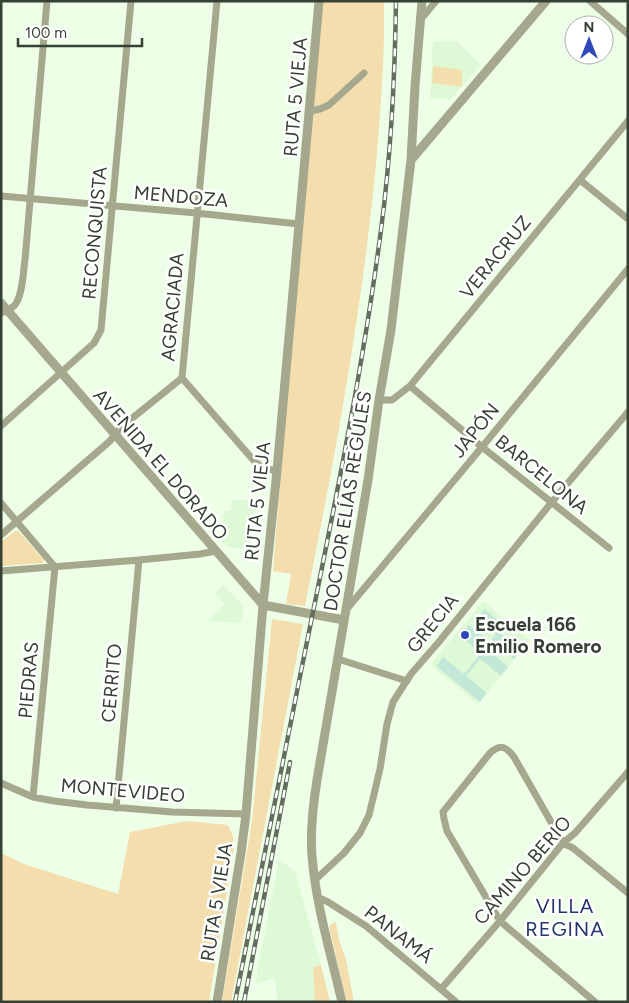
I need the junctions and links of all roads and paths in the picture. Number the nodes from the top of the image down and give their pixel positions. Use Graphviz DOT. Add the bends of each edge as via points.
graph roads {
  1 [pos="47,1"];
  2 [pos="131,1"];
  3 [pos="216,1"];
  4 [pos="319,1"];
  5 [pos="422,1"];
  6 [pos="436,1"];
  7 [pos="546,1"];
  8 [pos="590,1"];
  9 [pos="420,20"];
  10 [pos="628,34"];
  11 [pos="364,73"];
  12 [pos="310,111"];
  13 [pos="628,122"];
  14 [pos="411,160"];
  15 [pos="580,180"];
  16 [pos="1,196"];
  17 [pos="30,198"];
  18 [pos="113,206"];
  19 [pos="196,214"];
  20 [pos="628,219"];
  21 [pos="299,224"];
  22 [pos="628,269"];
  23 [pos="3,309"];
  24 [pos="61,373"];
  25 [pos="182,378"];
  26 [pos="410,386"];
  27 [pos="379,400"];
  28 [pos="628,412"];
  29 [pos="1,426"];
  30 [pos="115,435"];
  31 [pos="482,447"];
  32 [pos="277,471"];
  33 [pos="551,502"];
  34 [pos="1,504"];
  35 [pos="17,522"];
  36 [pos="1,535"];
  37 [pos="609,548"];
  38 [pos="216,551"];
  39 [pos="139,560"];
  40 [pos="54,567"];
  41 [pos="1,571"];
  42 [pos="263,605"];
  43 [pos="345,615"];
  44 [pos="338,659"];
  45 [pos="407,681"];
  46 [pos="628,772"];
  47 [pos="1,783"];
  48 [pos="33,796"];
  49 [pos="116,808"];
  50 [pos="246,814"];
  51 [pos="563,843"];
  52 [pos="315,880"];
  53 [pos="628,893"];
  54 [pos="317,897"];
  55 [pos="500,921"];
  56 [pos="441,989"];
  57 [pos="216,1002"];
  58 [pos="342,1002"];
  59 [pos="456,1002"];
  60 [pos="595,1002"];
  1 -- 17 [label="street"];
  2 -- 18 [label="street, RECONQUISTA"];
  3 -- 19 [label="street, AGRACIADA"];
  4 -- 12 [label="street, RUTA 5 VIEJA"];
  5 -- 9 [label="street, DOCTOR ELÍAS REGULES"];
  6 -- 9 [label="street"];
  7 -- 14 [label="street"];
  8 -- 10 [label="street"];
  9 -- 14 [label="street, DOCTOR ELÍAS REGULES"];
  11 -- 12 [label="street" via="329,105"];
  12 -- 21 [label="street, RUTA 5 VIEJA"];
  13 -- 15 [label="street, VERACRUZ"];
  14 -- 27 [label="street, DOCTOR ELÍAS REGULES" via="391,330"];
  15 -- 20 [label="street"];
  15 -- 26 [label="street, VERACRUZ"];
  16 -- 17 [label="street, MENDOZA"];
  17 -- 18 [label="street, MENDOZA"];
  17 -- 23 [label="street" via="20,292 15,306"];
  18 -- 19 [label="street, MENDOZA"];
  18 -- 24 [label="street, RECONQUISTA" via="101,330 94,343"];
  19 -- 21 [label="street, MENDOZA"];
  19 -- 25 [label="street, AGRACIADA"];
  21 -- 32 [label="street, RUTA 5 VIEJA"];
  22 -- 31 [label="street, JAPÓN"];
  23 -- 24 [label="street, AVENIDA EL DORADO"];
  24 -- 29 [label="street, RECONQUISTA"];
  24 -- 30 [label="street, AVENIDA EL DORADO"];
  25 -- 30 [label="street, AGRACIADA"];
  25 -- 32 [label="street" via="255,462"];
  26 -- 27 [label="street, VERACRUZ" via="392,400"];
  26 -- 31 [label="street, BARCELONA"];
  27 -- 43 [label="street, DOCTOR ELÍAS REGULES"];
  28 -- 33 [label="street, GRECIA"];
  30 -- 35 [label="street, AGRACIADA"];
  30 -- 38 [label="street, AVENIDA EL DORADO"];
  31 -- 33 [label="street, BARCELONA"];
  31 -- 43 [label="street, JAPÓN"];
  32 -- 42 [label="street, RUTA 5 VIEJA"];
  33 -- 37 [label="street, BARCELONA"];
  33 -- 45 [label="street, GRECIA"];
  34 -- 35 [label="street"];
  35 -- 36 [label="street, AGRACIADA"];
  35 -- 40 [label="street"];
  38 -- 39 [label="street"];
  38 -- 42 [label="street, AVENIDA EL DORADO"];
  39 -- 40 [label="street"];
  39 -- 49 [label="street, CERRITO"];
  40 -- 41 [label="street"];
  40 -- 48 [label="street, PIEDRAS"];
  42 -- 43 [label="street"];
  42 -- 50 [label="street, RUTA 5 VIEJA"];
  43 -- 44 [label="street, DOCTOR ELÍAS REGULES"];
  44 -- 45 [label="street"];
  44 -- 52 [label="street, DOCTOR ELÍAS REGULES" via="313,804"];
  45 -- 52 [label="street, GRECIA" via="393,702 369,815 344,853"];
  46 -- 51 [label="street, CAMINO BERIO"];
  47 -- 48 [label="street, MONTEVIDEO"];
  48 -- 49 [label="street, MONTEVIDEO"];
  49 -- 50 [label="street, MONTEVIDEO"];
  50 -- 57 [label="street, RUTA 5 VIEJA"];
  51 -- 53 [label="street"];
  51 -- 55 [label="street, CAMINO BERIO"];
  51 -- 55 [label="street" via="514,757 508,750 495,748 443,812 447,831"];
  52 -- 54 [label="street, DOCTOR ELÍAS REGULES"];
  54 -- 56 [label="street, PANAMÁ" via="366,926"];
  54 -- 58 [label="street, DOCTOR ELÍAS REGULES"];
  55 -- 56 [label="street, CAMINO BERIO"];
  55 -- 60 [label="street"];
  56 -- 59 [label="street, PANAMÁ"];
}
